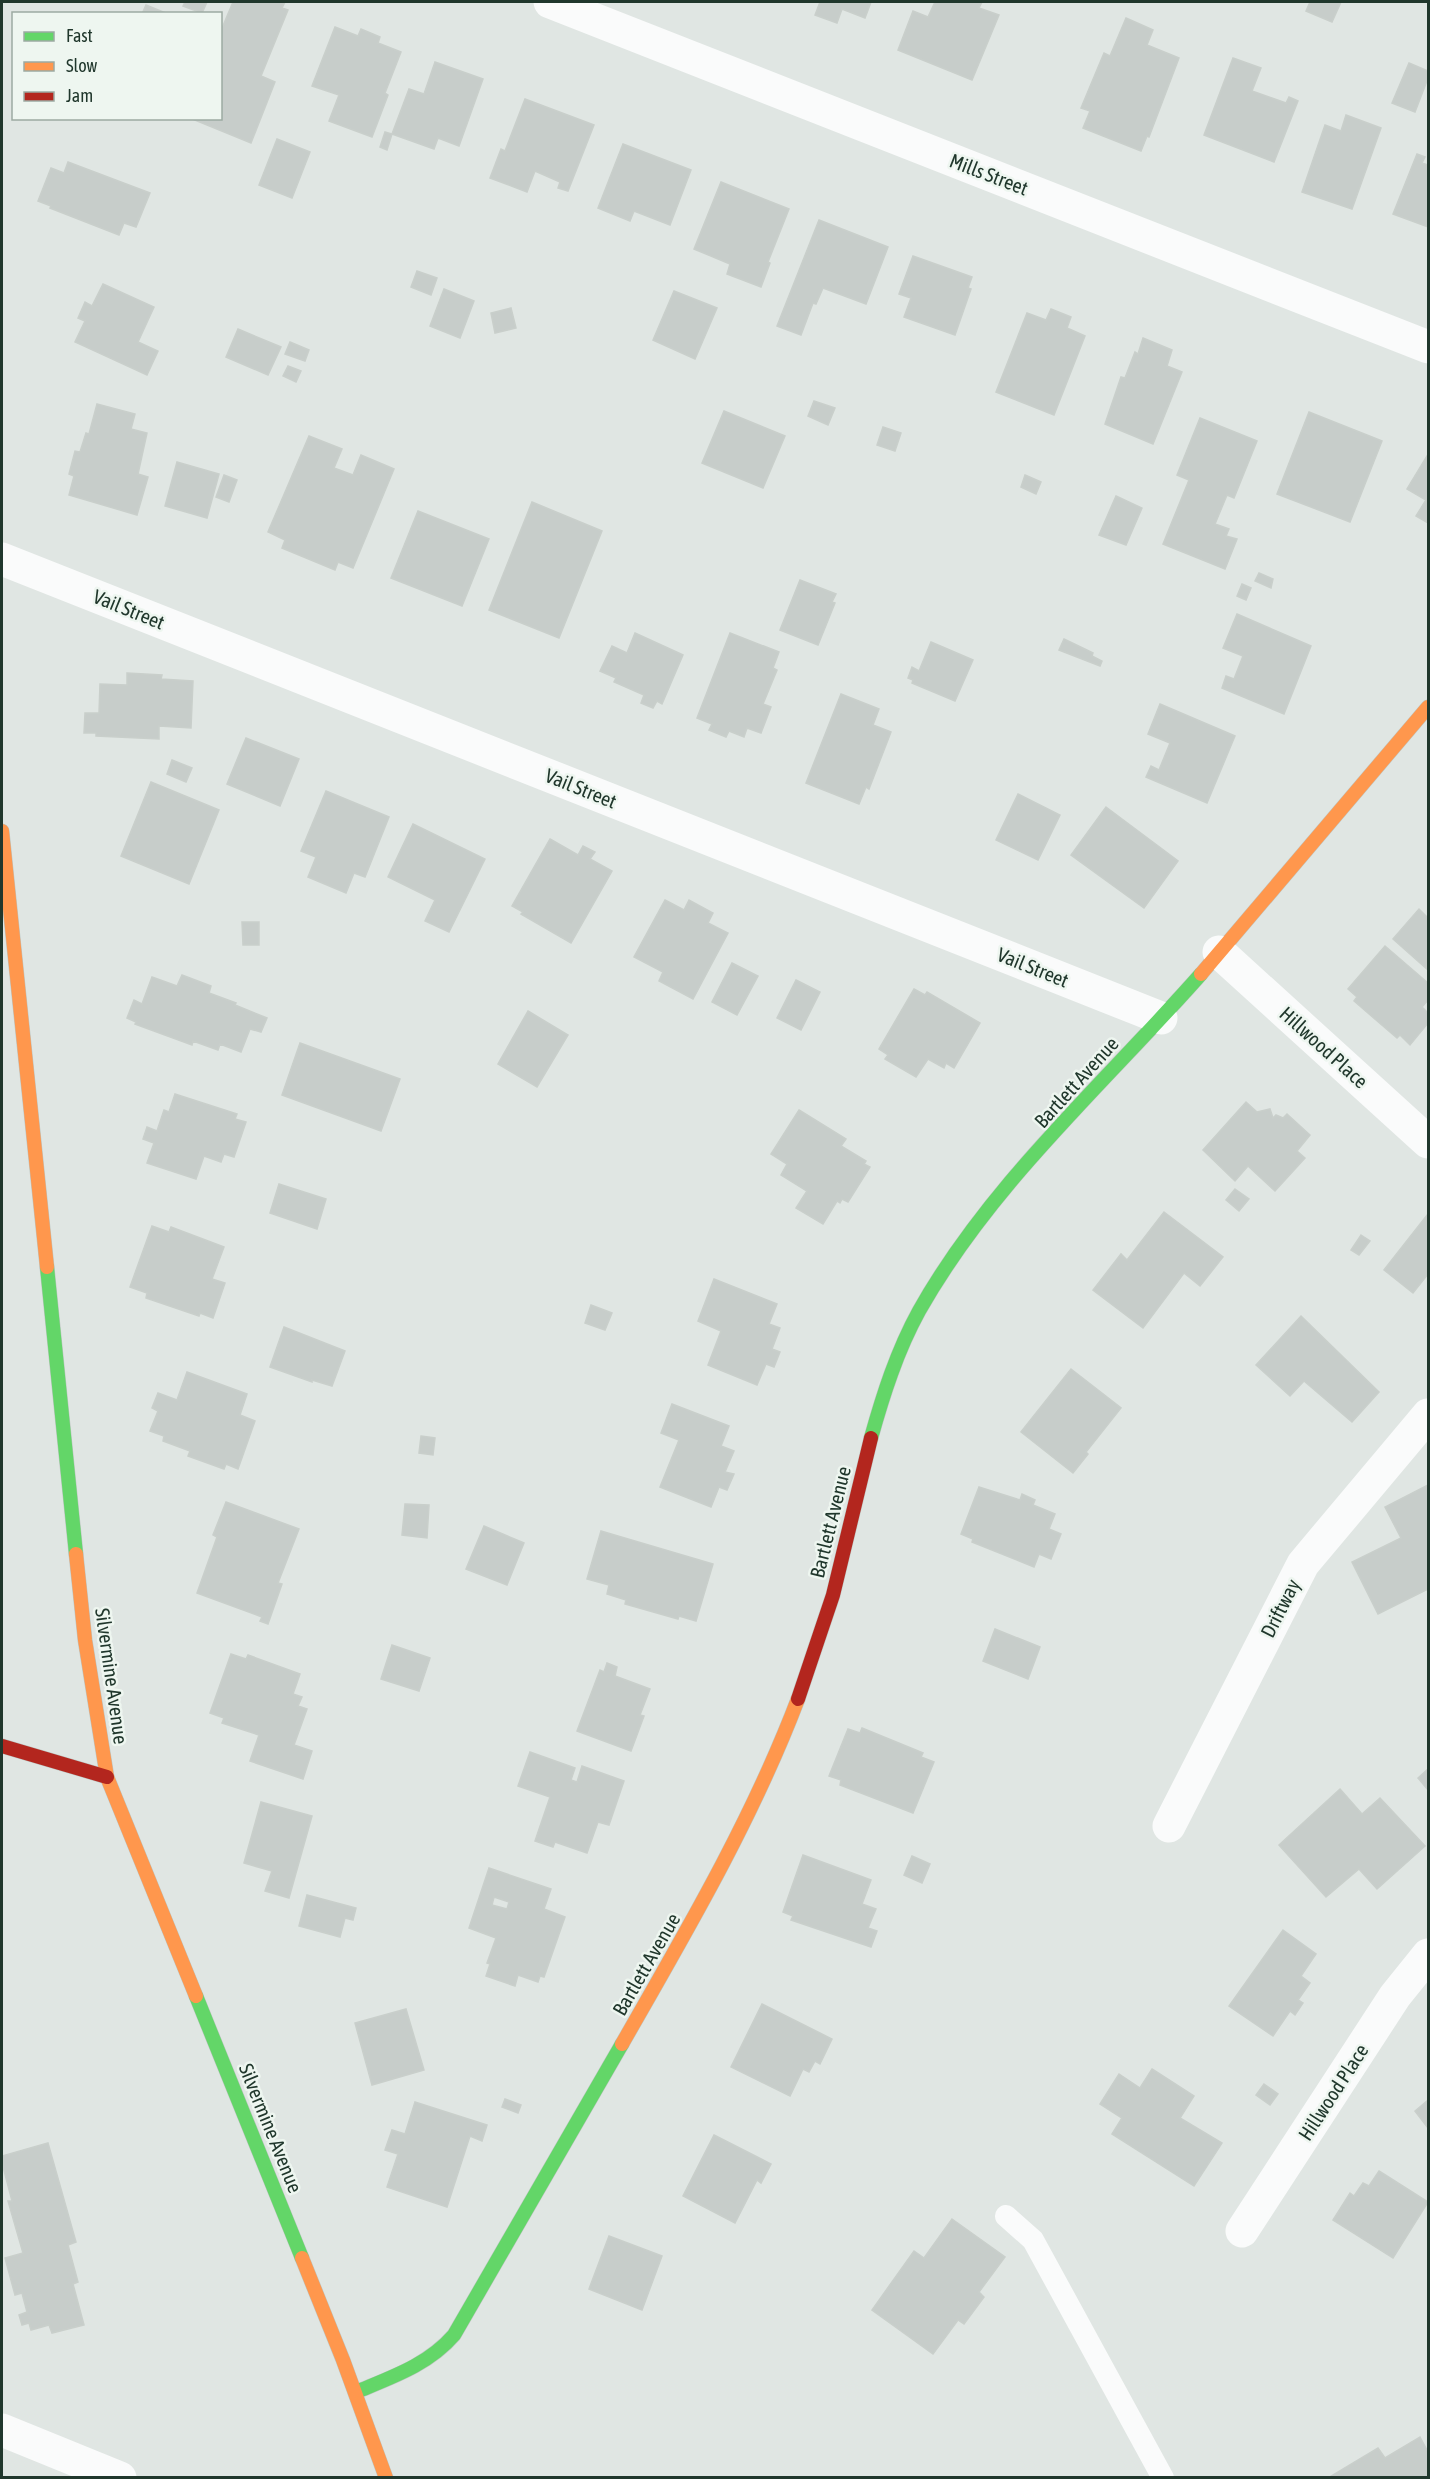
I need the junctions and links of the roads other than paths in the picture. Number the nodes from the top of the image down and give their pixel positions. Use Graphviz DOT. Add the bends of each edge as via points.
graph roads {
  1 [pos="550,2"];
  2 [pos="1428,347"];
  3 [pos="2,559"];
  4 [pos="1428,707"];
  5 [pos="2,831"];
  6 [pos="1219,952"];
  7 [pos="1161,1018"];
  8 [pos="1428,1142"];
  9 [pos="1428,1415"];
  10 [pos="2,1746"];
  11 [pos="107,1777"];
  12 [pos="1169,1826"];
  13 [pos="1428,1955"];
  14 [pos="1006,2216"];
  15 [pos="1242,2231"];
  16 [pos="356,2392"];
  17 [pos="2,2430"];
  18 [pos="120,2478"];
  19 [pos="386,2478"];
  20 [pos="1163,2478"];
  1 -- 2 [label="street, Mills Street"];
  3 -- 7 [label="street, Vail Street"];
  4 -- 6 [label="street, Bartlett Avenue"];
  5 -- 11 [label="street, Silvermine Avenue" via="85,1640"];
  6 -- 7 [label="street, Bartlett Avenue"];
  6 -- 8 [label="street, Hillwood Place"];
  7 -- 16 [label="street, Bartlett Avenue" via="994,1203 919,1310 895,1361 881,1404 813,1657 735,1844 454,2335 431,2358"];
  9 -- 12 [label="street, Driftway" via="1303,1564"];
  10 -- 11 [label="street"];
  11 -- 16 [label="street, Silvermine Avenue"];
  13 -- 15 [label="street, Hillwood Place" via="1395,1996"];
  14 -- 20 [label="lane" via="1033,2240"];
  16 -- 19 [label="street, Silvermine Avenue"];
  17 -- 18 [label="street"];
}
